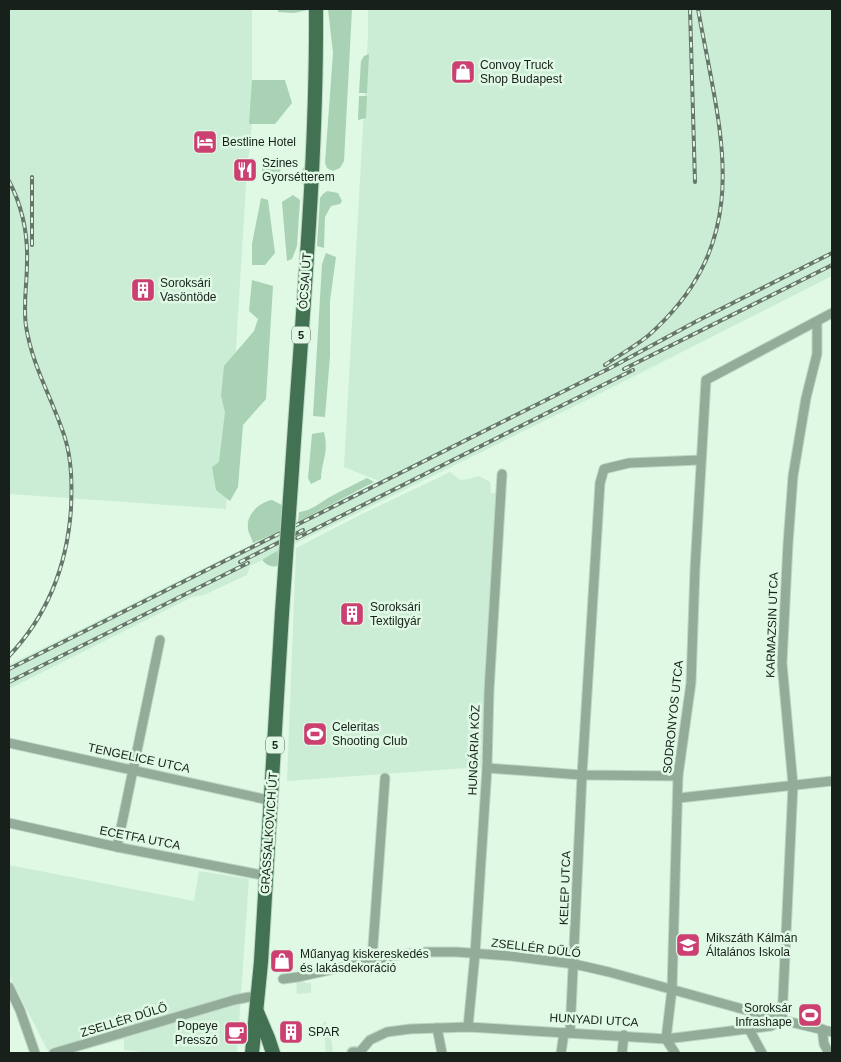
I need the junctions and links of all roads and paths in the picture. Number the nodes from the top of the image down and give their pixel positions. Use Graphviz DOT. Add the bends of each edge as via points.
graph roads {
  1 [pos="316,9"];
  2 [pos="832,313"];
  3 [pos="817,322"];
  4 [pos="700,460"];
  5 [pos="502,474"];
  6 [pos="282,613"];
  7 [pos="160,640"];
  8 [pos="9,743"];
  9 [pos="487,768"];
  10 [pos="133,769"];
  11 [pos="582,774"];
  12 [pos="678,776"];
  13 [pos="385,778"];
  14 [pos="832,781"];
  15 [pos="794,785"];
  16 [pos="679,798"];
  17 [pos="264,799"];
  18 [pos="9,823"];
  19 [pos="117,847"];
  20 [pos="267,876"];
  21 [pos="475,954"];
  22 [pos="372,960"];
  23 [pos="574,964"];
  24 [pos="283,979"];
  25 [pos="9,987"];
  26 [pos="672,989"];
  27 [pos="258,1005"];
  28 [pos="782,1020"];
  29 [pos="468,1027"];
  30 [pos="437,1028"];
  31 [pos="749,1029"];
  32 [pos="822,1029"];
  33 [pos="832,1032"];
  34 [pos="567,1033"];
  35 [pos="624,1035"];
  36 [pos="666,1039"];
  37 [pos="35,1053"];
  38 [pos="54,1053"];
  39 [pos="252,1053"];
  40 [pos="272,1053"];
  41 [pos="356,1053"];
  42 [pos="442,1053"];
  43 [pos="561,1053"];
  44 [pos="622,1053"];
  45 [pos="675,1053"];
  46 [pos="762,1053"];
  47 [pos="829,1053"];
  1 -- 6 [label="main road, ÓCSAI ÚT / 5, bridge" via="310,200"];
  2 -- 3 [label="street"];
  3 -- 4 [label="street, SODRONYOS UTCA" via="706,380"];
  3 -- 15 [label="street, KARMAZSIN UTCA" via="817,354 793,476 782,664"];
  4 -- 11 [label="street, KELEP UTCA" via="629,463 604,469 600,483"];
  4 -- 12 [label="street, SODRONYOS UTCA" via="691,683"];
  5 -- 9 [label="street, HUNGÁRIA KÖZ"];
  6 -- 20 [label="main road, GRASSALKOVICH ÚT / 5"];
  7 -- 10 [label="street"];
  8 -- 10 [label="street, TENGELICE UTCA"];
  9 -- 11 [label="street"];
  9 -- 21 [label="street, HUNGÁRIA KÖZ"];
  10 -- 17 [label="street, TENGELICE UTCA"];
  10 -- 19 [label="street"];
  11 -- 12 [label="street"];
  11 -- 23 [label="street, KELEP UTCA"];
  12 -- 16 [label="street, SODRONYOS UTCA"];
  13 -- 22 [label="street"];
  14 -- 15 [label="street"];
  15 -- 16 [label="street"];
  15 -- 28 [label="street, KARMAZSIN UTCA"];
  16 -- 26 [label="street, SODRONYOS UTCA"];
  18 -- 19 [label="street, ECETFA UTCA"];
  19 -- 20 [label="street, ECETFA UTCA"];
  20 -- 27 [label="main road, GRASSALKOVICH ÚT / 5"];
  21 -- 22 [label="street, ZSELLÉR DŰLŐ" via="426,952"];
  21 -- 23 [label="street, ZSELLÉR DŰLŐ"];
  21 -- 29 [label="street, HUNGÁRIA KÖZ"];
  22 -- 24 [label="street, ZSELLÉR DŰLŐ"];
  23 -- 26 [label="street, ZSELLÉR DŰLŐ"];
  23 -- 34 [label="street, KELEP UTCA"];
  25 -- 37 [label="street"];
  26 -- 28 [label="street, ZSELLÉR DŰLŐ"];
  26 -- 36 [label="street, SODRONYOS UTCA"];
  27 -- 38 [label="street, ZSELLÉR DŰLŐ" via="250,997 234,1000"];
  27 -- 39 [label="main road, GRASSALKOVICH ÚT / 5"];
  27 -- 40 [label="main road"];
  28 -- 31 [label="street, HUNYADI UTCA" via="771,1026"];
  28 -- 32 [label="street"];
  29 -- 30 [label="street, HUNYADI UTCA"];
  29 -- 34 [label="street, HUNYADI UTCA"];
  30 -- 41 [label="street, HUNYADI UTCA" via="387,1032 370,1040"];
  30 -- 42 [label="street"];
  31 -- 36 [label="street, HUNYADI UTCA"];
  31 -- 46 [label="street"];
  32 -- 33 [label="street"];
  32 -- 47 [label="street"];
  34 -- 35 [label="street, HUNYADI UTCA"];
  34 -- 43 [label="street, KELEP UTCA"];
  35 -- 36 [label="street, HUNYADI UTCA"];
  35 -- 44 [label="street"];
  36 -- 45 [label="street"];
}
